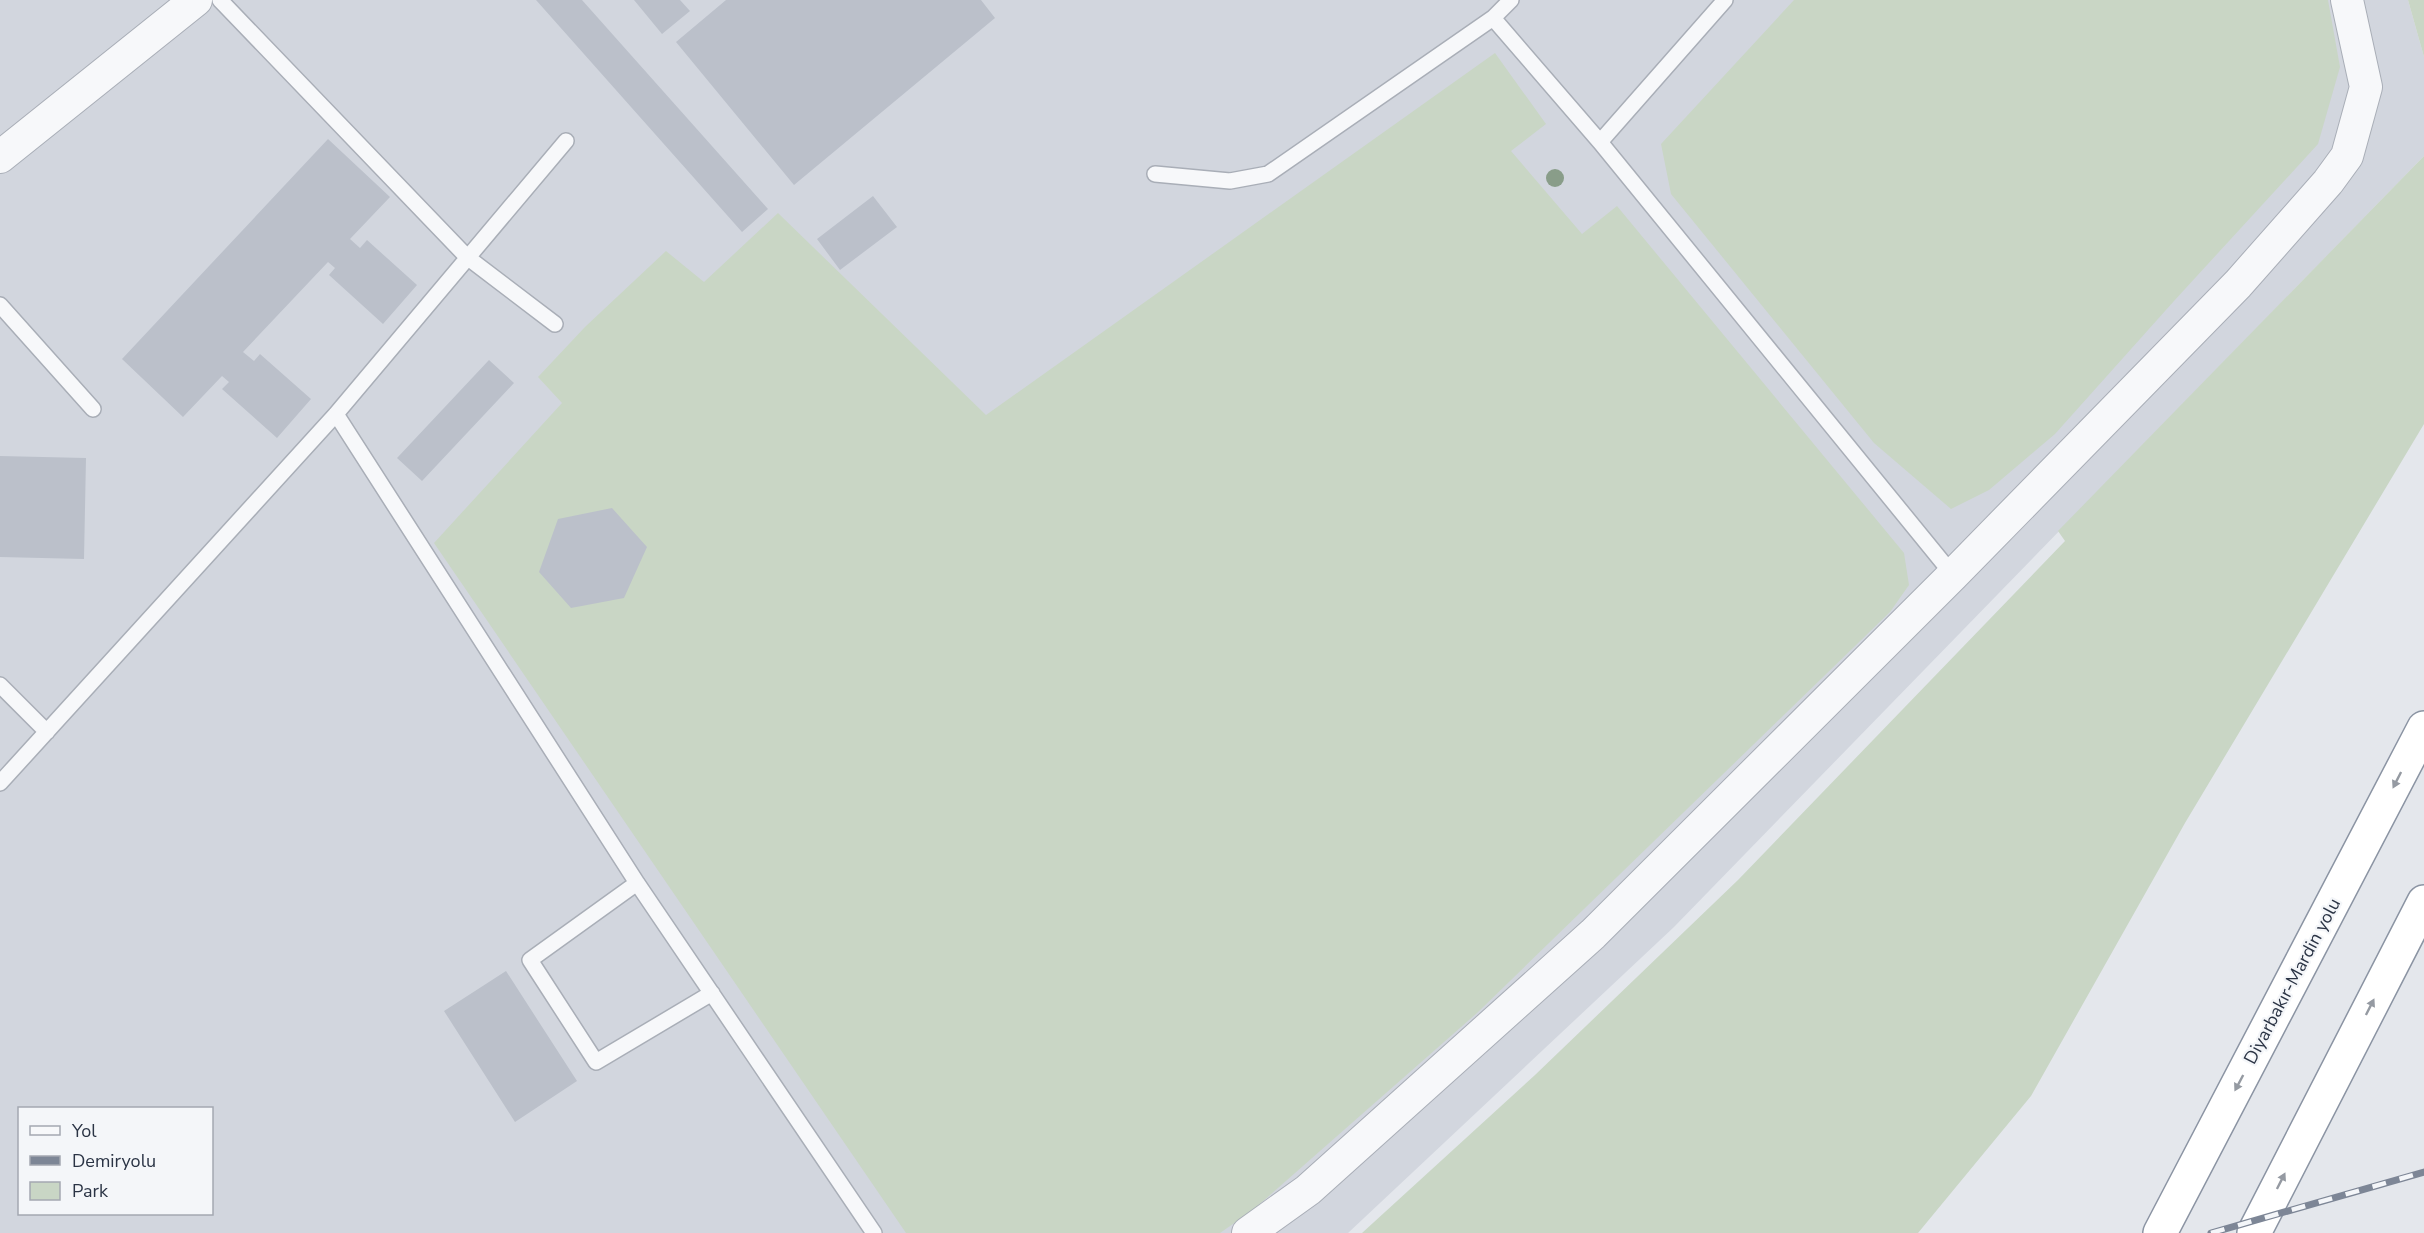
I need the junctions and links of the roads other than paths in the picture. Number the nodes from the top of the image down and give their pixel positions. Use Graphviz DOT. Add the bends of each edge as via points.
graph roads {
  1 [pos="196,0"];
  2 [pos="220,0"];
  3 [pos="1511,0"];
  4 [pos="1725,0"];
  5 [pos="2347,0"];
  6 [pos="1493,18"];
  7 [pos="566,141"];
  8 [pos="1600,142"];
  9 [pos="0,157"];
  10 [pos="1155,174"];
  11 [pos="467,257"];
  12 [pos="0,305"];
  13 [pos="555,324"];
  14 [pos="93,409"];
  15 [pos="336,414"];
  16 [pos="1953,575"];
  17 [pos="0,685"];
  18 [pos="2424,728"];
  19 [pos="47,732"];
  20 [pos="0,783"];
  21 [pos="637,883"];
  22 [pos="2424,902"];
  23 [pos="712,993"];
  24 [pos="874,1233"];
  25 [pos="1248,1233"];
  26 [pos="2160,1233"];
  27 [pos="2254,1233"];
  1 -- 9 [label="street"];
  2 -- 11 [label="lane"];
  3 -- 6 [label="lane"];
  4 -- 8 [label="lane"];
  5 -- 16 [label="street" via="2366,87 2347,156 2238,284"];
  6 -- 8 [label="lane"];
  6 -- 10 [label="lane" via="1268,174 1230,181"];
  7 -- 11 [label="lane"];
  8 -- 16 [label="lane"];
  11 -- 13 [label="lane"];
  11 -- 15 [label="lane"];
  12 -- 14 [label="lane"];
  15 -- 19 [label="lane"];
  15 -- 21 [label="lane"];
  16 -- 25 [label="street" via="1593,934 1308,1190"];
  17 -- 19 [label="lane"];
  18 -- 26 [label="highway, Diyarbakır-Mardin yolu, one-way"];
  19 -- 20 [label="lane"];
  21 -- 23 [label="lane"];
  21 -- 23 [label="lane" via="530,960 596,1062"];
  27 -- 22 [label="highway, one-way"];
  23 -- 24 [label="lane"];
}
